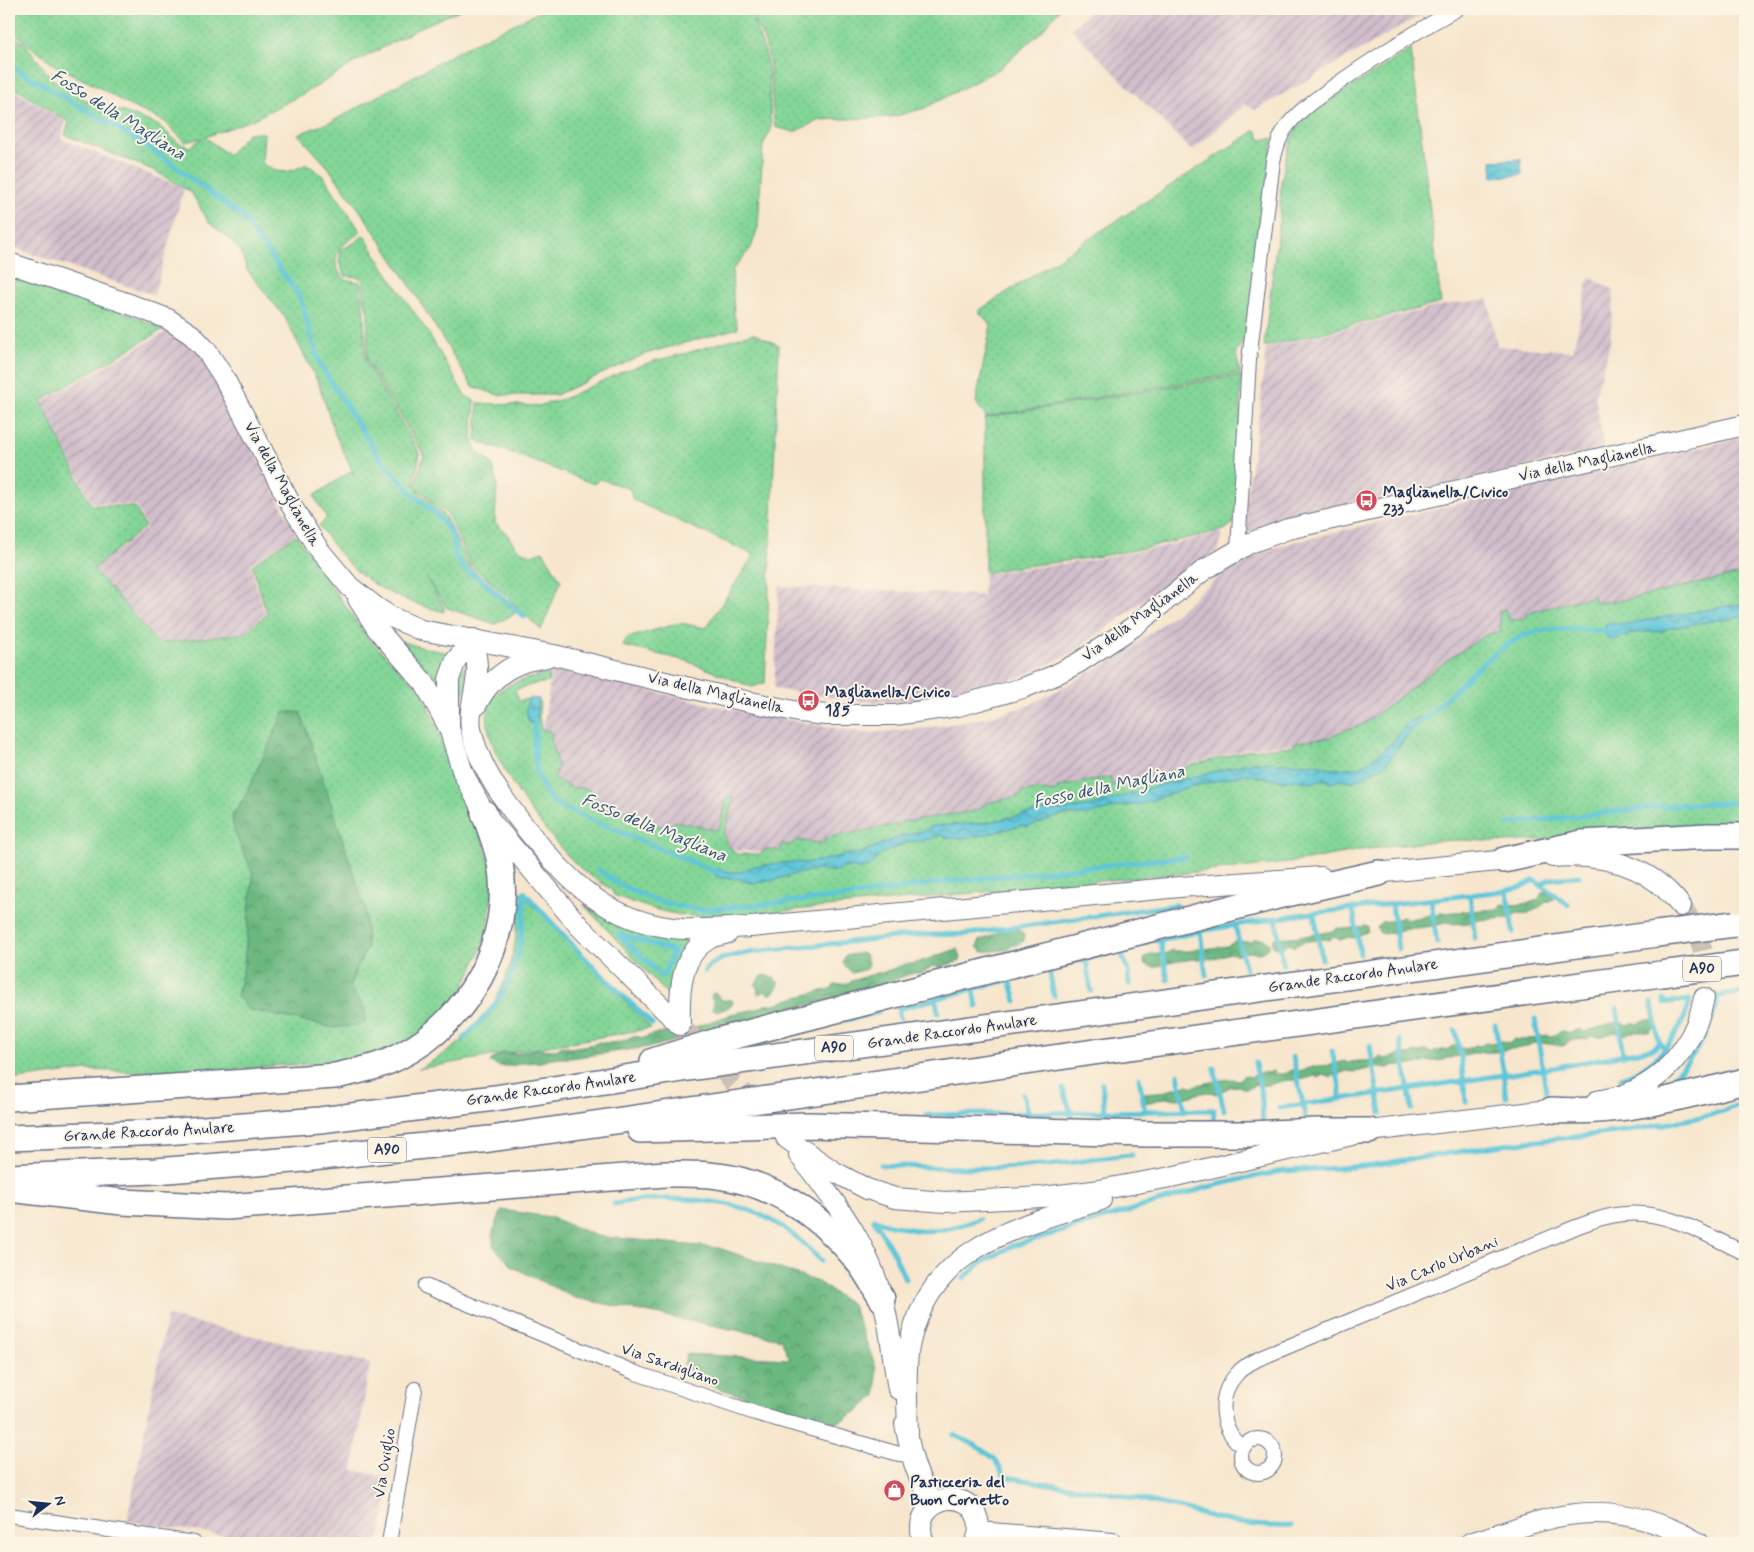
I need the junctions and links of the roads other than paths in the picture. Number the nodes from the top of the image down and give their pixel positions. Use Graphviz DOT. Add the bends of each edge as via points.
graph roads {
  1 [pos="1457,9"];
  2 [pos="9,263"];
  3 [pos="1745,425"];
  4 [pos="1238,550"];
  5 [pos="350,587"];
  6 [pos="473,639"];
  7 [pos="554,655"];
  8 [pos="470,719"];
  9 [pos="449,728"];
  10 [pos="484,813"];
  11 [pos="1745,836"];
  12 [pos="1504,860"];
  13 [pos="1379,873"];
  14 [pos="1681,906"];
  15 [pos="1740,924"];
  16 [pos="751,927"];
  17 [pos="1744,963"];
  18 [pos="1704,998"];
  19 [pos="1745,1082"];
  20 [pos="582,1085"];
  21 [pos="9,1098"];
  22 [pos="1551,1110"];
  23 [pos="1369,1132"];
  24 [pos="533,1133"];
  25 [pos="9,1138"];
  26 [pos="9,1177"];
  27 [pos="1171,1177"];
  28 [pos="9,1189"];
  29 [pos="1745,1253"];
  30 [pos="425,1286"];
  31 [pos="882,1300"];
  32 [pos="415,1389"];
  33 [pos="909,1446"];
  34 [pos="1243,1447"];
  35 [pos="935,1503"];
  36 [pos="9,1515"];
  37 [pos="977,1538"];
  38 [pos="194,1543"];
  39 [pos="390,1543"];
  40 [pos="924,1543"];
  41 [pos="1113,1543"];
  42 [pos="1470,1543"];
  43 [pos="1699,1543"];
  1 -- 4 [label="street" via="1374,58 1308,105 1290,122 1278,143 1273,161 1249,360"];
  2 -- 5 [label="main road, Via della Maglianella" via="168,319 192,335 223,376 304,528"];
  3 -- 4 [label="main road, Via della Maglianella" via="1300,525"];
  4 -- 7 [label="main road, Via della Maglianella" via="1204,570 1132,627 1078,663 1023,688 958,706 920,712 874,716 799,712"];
  5 -- 6 [label="main road, Via della Maglianella" via="407,625"];
  5 -- 9 [label="main road" via="378,630 425,684"];
  6 -- 7 [label="main road, Via della Maglianella"];
  6 -- 8 [label="main road" via="478,672"];
  6 -- 9 [label="main road" via="456,660 449,679"];
  7 -- 8 [label="main road" via="524,662 506,671 485,690"];
  8 -- 16 [label="main road" via="475,743 501,795 543,850 578,887 609,907 648,923 683,929"];
  9 -- 10 [label="main road" via="463,773"];
  10 -- 16 [label="main road" via="580,927 680,1025 680,988 691,958 713,938"];
  10 -- 21 [label="highway" via="495,843 502,878 499,922 492,950 479,981 459,1009 423,1042 400,1056 372,1068 335,1076"];
  11 -- 12 [label="highway" via="1582,843"];
  12 -- 13 [label="main road"];
  12 -- 14 [label="main road" via="1564,856 1617,861 1648,875"];
  13 -- 16 [label="main road" via="1180,887"];
  13 -- 20 [label="highway" via="720,1040"];
  15 -- 20 [label="highway, Grande Raccordo Anulare / A90, bridge"];
  17 -- 24 [label="highway, A90, bridge" via="1084,1053"];
  18 -- 22 [label="main road" via="1687,1044 1651,1081 1620,1096"];
  19 -- 22 [label="highway" via="1637,1105 1584,1112"];
  20 -- 25 [label="highway, Grande Raccordo Anulare / A90" via="311,1121 165,1132"];
  22 -- 23 [label="main road"];
  23 -- 24 [label="highway" via="1147,1134 808,1125"];
  23 -- 27 [label="main road"];
  24 -- 26 [label="highway, A90" via="293,1160 155,1171"];
  27 -- 31 [label="main road" via="1070,1195 920,1201 885,1196 858,1185 786,1138 848,1220 869,1260"];
  27 -- 33 [label="main road" via="1010,1230 980,1245 953,1265 926,1301 909,1343"];
  28 -- 31 [label="highway" via="122,1202 226,1208 665,1174 718,1176 764,1188 800,1207 850,1252"];
  29 -- 34 [label="street, Via Carlo Urbani" via="1689,1227 1650,1215 1614,1216 1576,1227 1244,1367 1229,1384 1223,1405 1229,1432"];
  30 -- 33 [label="street, Via Sardigliano" via="636,1373 899,1454"];
  31 -- 33 [label="main road"];
  32 -- 39 [label="street, Via Oviglio"];
  33 -- 35 [label="main road" via="921,1483"];
  35 -- 37 [label="main road" via="954,1499 972,1509 977,1518"];
  35 -- 40 [label="main road" via="922,1516 920,1526"];
  36 -- 38 [label="street"];
  37 -- 41 [label="main road"];
  42 -- 43 [label="main road" via="1544,1520 1591,1512 1643,1518"];
}
